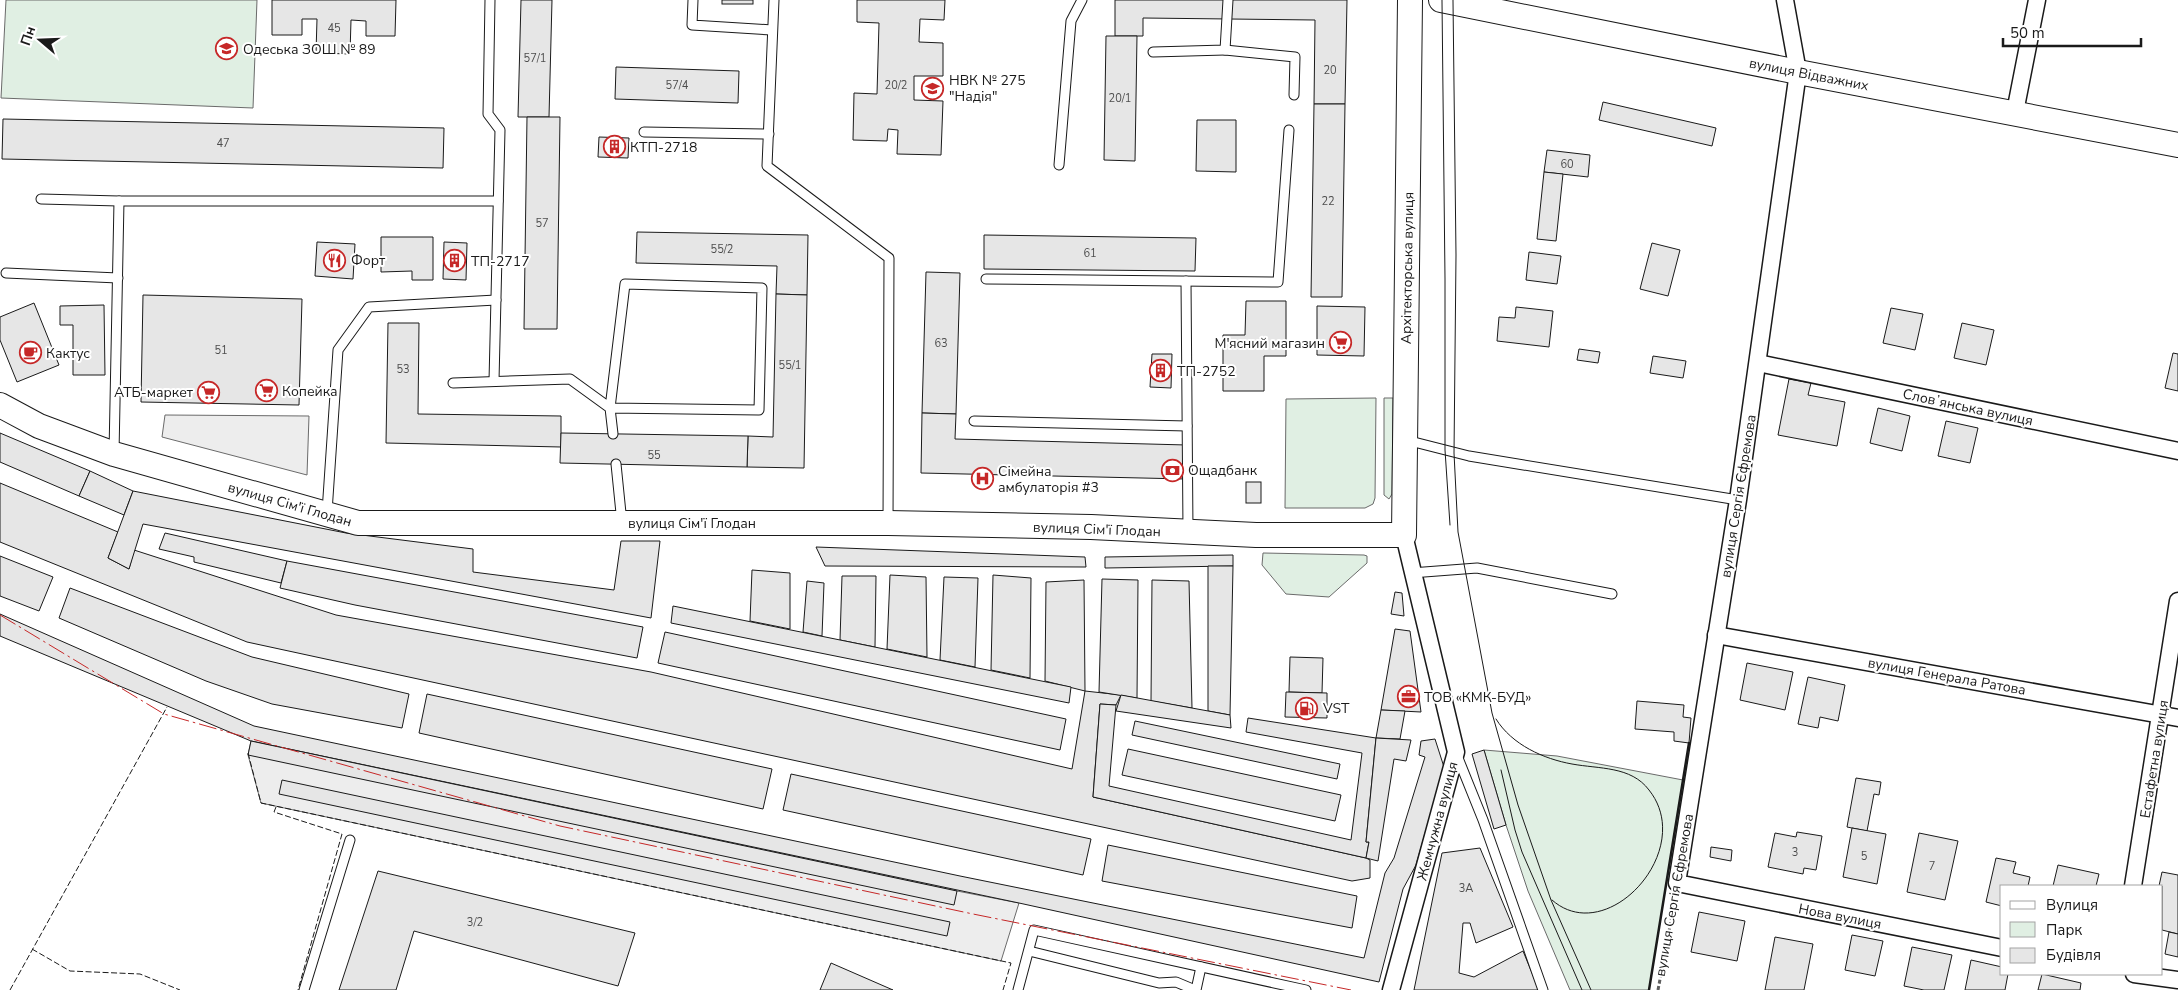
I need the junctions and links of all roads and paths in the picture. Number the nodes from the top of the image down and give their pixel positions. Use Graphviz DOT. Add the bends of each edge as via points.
graph roads {
  1 [pos="490,0"];
  2 [pos="693,0"];
  3 [pos="774,0"];
  4 [pos="1082,0"];
  5 [pos="1228,0"];
  6 [pos="1410,0"];
  7 [pos="1441,0"];
  8 [pos="1785,0"];
  9 [pos="2037,0"];
  10 [pos="772,30"];
  11 [pos="1225,50"];
  12 [pos="1153,52"];
  13 [pos="1798,72"];
  14 [pos="1294,95"];
  15 [pos="2015,112"];
  16 [pos="1289,130"];
  17 [pos="644,132"];
  18 [pos="768,134"];
  19 [pos="2178,145"];
  20 [pos="1059,165"];
  21 [pos="41,199"];
  22 [pos="119,201"];
  23 [pos="498,201"];
  24 [pos="6,273"];
  25 [pos="118,278"];
  26 [pos="986,279"];
  27 [pos="1186,281"];
  28 [pos="496,300"];
  29 [pos="1758,363"];
  30 [pos="494,382"];
  31 [pos="453,383"];
  32 [pos="0,405"];
  33 [pos="610,408"];
  34 [pos="974,422"];
  35 [pos="1187,426"];
  36 [pos="613,434"];
  37 [pos="1405,440"];
  38 [pos="2178,450"];
  39 [pos="114,454"];
  40 [pos="616,464"];
  41 [pos="1738,500"];
  42 [pos="327,515"];
  43 [pos="622,523"];
  44 [pos="888,523"];
  45 [pos="1188,532"];
  46 [pos="1404,536"];
  47 [pos="1412,573"];
  48 [pos="1612,594"];
  49 [pos="2178,602"];
  50 [pos="1716,635"];
  51 [pos="2161,714"];
  52 [pos="2178,718"];
  53 [pos="1456,752"];
  54 [pos="350,840"];
  55 [pos="1677,883"];
  56 [pos="2133,885"];
  57 [pos="2000,948"];
  58 [pos="1029,951"];
  59 [pos="1201,967"];
  60 [pos="2141,975"];
  61 [pos="2178,980"];
  62 [pos="304,990"];
  63 [pos="1018,990"];
  64 [pos="1195,990"];
  65 [pos="1306,990"];
  66 [pos="1391,990"];
  67 [pos="1543,990"];
  68 [pos="1658,990"];
  1 -- 23 [label="lane" via="488,114 500,130"];
  2 -- 10 [label="lane" via="692,25"];
  3 -- 10 [label="lane"];
  4 -- 20 [label="lane" via="1071,21"];
  5 -- 11 [label="lane"];
  6 -- 37 [label="street, Архітекторська вулиця"];
  7 -- 13 [label="street, вулиця Відважних"];
  8 -- 13 [label="street, вулиця Сергія Єфремова"];
  9 -- 15 [label="street"];
  10 -- 18 [label="lane"];
  11 -- 12 [label="lane"];
  11 -- 14 [label="lane" via="1295,57"];
  13 -- 15 [label="street, вулиця Відважних"];
  13 -- 29 [label="street, вулиця Сергія Єфремова"];
  15 -- 19 [label="street, вулиця Відважних"];
  16 -- 27 [label="lane" via="1278,282"];
  17 -- 18 [label="lane"];
  18 -- 44 [label="lane" via="767,166 888,258"];
  21 -- 22 [label="lane"];
  22 -- 23 [label="lane"];
  22 -- 25 [label="lane"];
  23 -- 28 [label="lane"];
  24 -- 25 [label="lane"];
  25 -- 39 [label="lane"];
  26 -- 27 [label="lane"];
  27 -- 35 [label="lane"];
  28 -- 30 [label="lane"];
  28 -- 42 [label="lane" via="369,307 338,350"];
  29 -- 38 [label="street, Словʼянська вулиця"];
  29 -- 41 [label="street, вулиця Сергія Єфремова"];
  30 -- 31 [label="lane"];
  30 -- 33 [label="lane" via="570,379"];
  32 -- 39 [label="street, вулиця Сім'ї Глодан" via="39,426"];
  33 -- 33 [label="lane" via="625,284 762,288 759,410"];
  33 -- 36 [label="lane"];
  34 -- 35 [label="lane"];
  35 -- 45 [label="lane"];
  37 -- 41 [label="lane" via="1469,456"];
  37 -- 46 [label="street, Архітекторська вулиця"];
  39 -- 42 [label="street, вулиця Сім'ї Глодан"];
  40 -- 43 [label="lane"];
  41 -- 50 [label="street, вулиця Сергія Єфремова"];
  42 -- 43 [label="street, вулиця Сім'ї Глодан" via="358,523"];
  43 -- 44 [label="street, вулиця Сім'ї Глодан"];
  44 -- 45 [label="street, вулиця Сім'ї Глодан"];
  45 -- 46 [label="street, вулиця Сім'ї Глодан"];
  46 -- 47 [label="street, Жемчужна вулиця"];
  47 -- 48 [label="lane" via="1477,568"];
  47 -- 53 [label="street, Жемчужна вулиця"];
  49 -- 51 [label="street, Естафетна вулиця"];
  50 -- 51 [label="street, вулиця Генерала Ратова"];
  50 -- 55 [label="street, вулиця Сергія Єфремова"];
  51 -- 52 [label="street, вулиця Генерала Ратова"];
  51 -- 56 [label="street, Естафетна вулиця"];
  53 -- 66 [label="street, Жемчужна вулиця"];
  53 -- 67 [label="lane" via="1484,820"];
  54 -- 62 [label="lane"];
  55 -- 57 [label="street, Нова вулиця"];
  55 -- 68 [label="path, вулиця Сергія Єфремова"];
  58 -- 59 [label="lane" via="1034,930"];
  58 -- 63 [label="lane"];
  58 -- 64 [label="lane" via="1159,983 1176,982"];
  59 -- 64 [label="lane"];
  59 -- 65 [label="lane"];
  60 -- 61 [label="street"];
}
